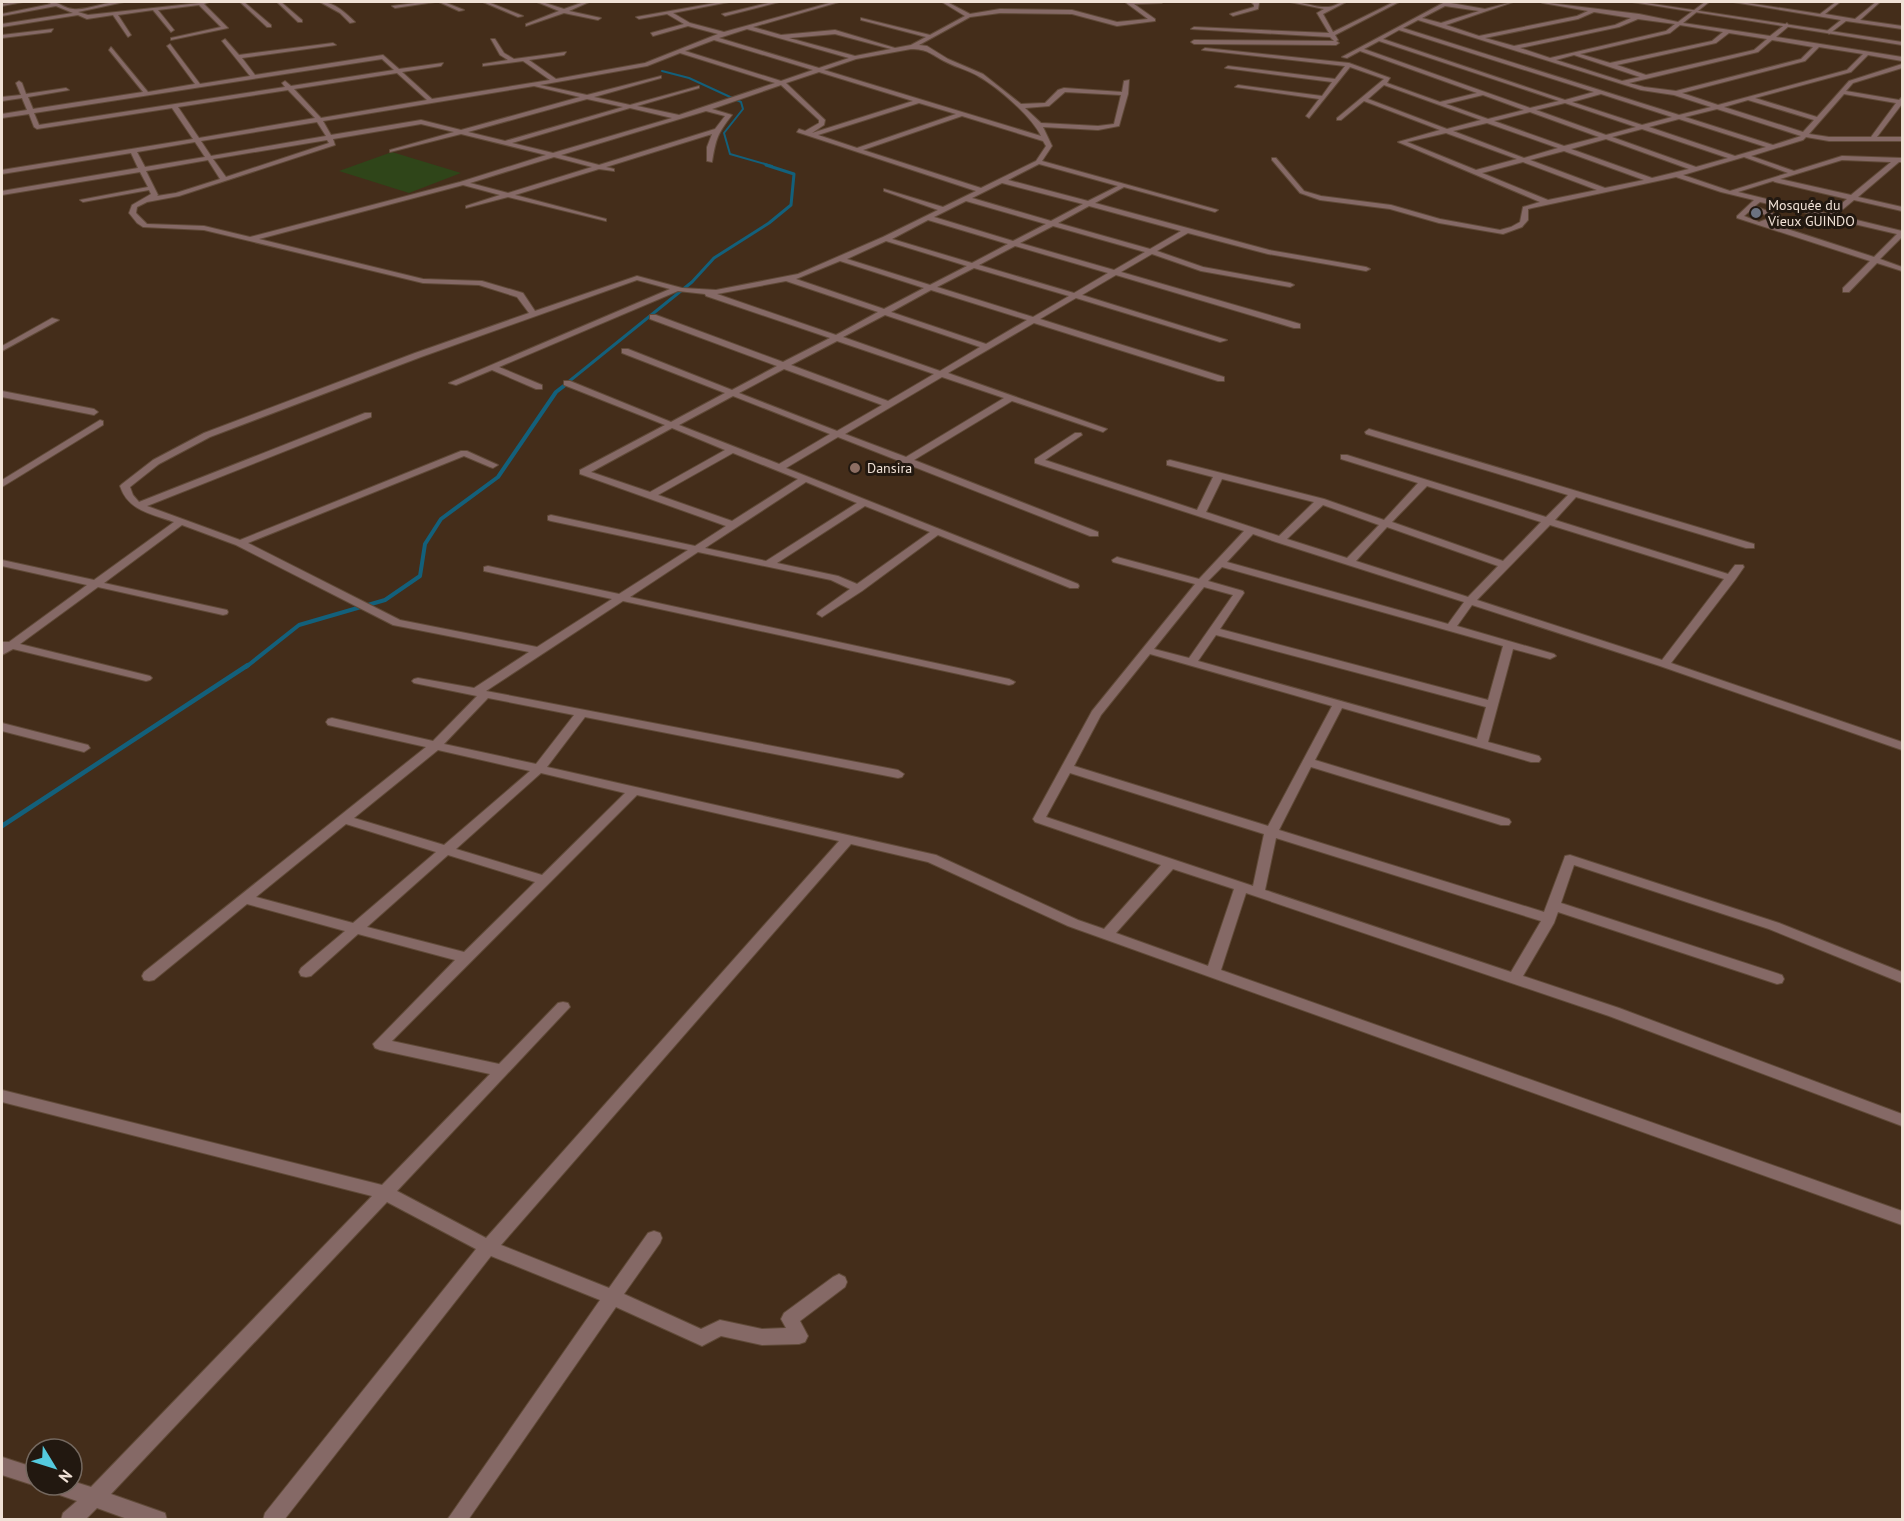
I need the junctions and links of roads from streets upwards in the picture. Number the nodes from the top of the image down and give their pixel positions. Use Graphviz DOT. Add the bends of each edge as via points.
graph roads {
  1 [pos="21,2"];
  2 [pos="50,2"];
  3 [pos="70,2"];
  4 [pos="122,2"];
  5 [pos="157,2"];
  6 [pos="199,2"];
  7 [pos="207,2"];
  8 [pos="242,2"];
  9 [pos="279,2"];
  10 [pos="322,2"];
  11 [pos="385,2"];
  12 [pos="434,2"];
  13 [pos="441,2"];
  14 [pos="485,2"];
  15 [pos="544,2"];
  16 [pos="587,2"];
  17 [pos="727,2"];
  18 [pos="776,2"];
  19 [pos="837,2"];
  20 [pos="944,2"];
  21 [pos="1128,2"];
  22 [pos="1161,2"];
  23 [pos="1253,2"];
  24 [pos="1292,2"];
  25 [pos="1344,2"];
  26 [pos="1397,2"];
  27 [pos="1511,2"];
  28 [pos="1543,2"];
  29 [pos="1634,2"];
  30 [pos="1707,2"];
  31 [pos="1735,2"];
  32 [pos="1838,2"];
  33 [pos="1878,2"];
  34 [pos="828,3"];
  35 [pos="1446,3"];
  36 [pos="56,4"];
  37 [pos="1003,4"];
  38 [pos="2,5"];
  39 [pos="785,5"];
  40 [pos="395,6"];
  41 [pos="1817,7"];
  42 [pos="154,8"];
  43 [pos="162,8"];
  44 [pos="792,8"];
  45 [pos="1329,9"];
  46 [pos="1829,9"];
  47 [pos="461,10"];
  48 [pos="1486,10"];
  49 [pos="1595,10"];
  50 [pos="564,11"];
  51 [pos="800,11"];
  52 [pos="1020,11"];
  53 [pos="1696,11"];
  54 [pos="668,12"];
  55 [pos="75,13"];
  56 [pos="114,13"];
  57 [pos="402,13"];
  58 [pos="725,14"];
  59 [pos="1233,14"];
  60 [pos="2,15"];
  61 [pos="1821,15"];
  62 [pos="520,16"];
  63 [pos="969,16"];
  64 [pos="1639,16"];
  65 [pos="639,17"];
  66 [pos="598,18"];
  67 [pos="1418,18"];
  68 [pos="41,19"];
  69 [pos="863,19"];
  70 [pos="1845,19"];
  71 [pos="300,21"];
  72 [pos="1856,21"];
  73 [pos="352,22"];
  74 [pos="1681,23"];
  75 [pos="688,24"];
  76 [pos="528,25"];
  77 [pos="1441,25"];
  78 [pos="1787,25"];
  79 [pos="2,26"];
  80 [pos="269,26"];
  81 [pos="748,28"];
  82 [pos="1398,28"];
  83 [pos="1902,28"];
  84 [pos="1194,29"];
  85 [pos="51,30"];
  86 [pos="171,30"];
  87 [pos="1728,31"];
  88 [pos="1829,32"];
  89 [pos="653,34"];
  90 [pos="724,34"];
  91 [pos="128,35"];
  92 [pos="1332,35"];
  93 [pos="2,37"];
  94 [pos="780,37"];
  95 [pos="930,37"];
  96 [pos="1479,37"];
  97 [pos="713,38"];
  98 [pos="1772,38"];
  99 [pos="59,39"];
  100 [pos="173,39"];
  101 [pos="1379,39"];
  102 [pos="493,40"];
  103 [pos="225,41"];
  104 [pos="1194,42"];
  105 [pos="1305,43"];
  106 [pos="1336,43"];
  107 [pos="1902,44"];
  108 [pos="333,45"];
  109 [pos="1818,45"];
  110 [pos="170,46"];
  111 [pos="911,47"];
  112 [pos="1513,48"];
  113 [pos="111,49"];
  114 [pos="898,49"];
  115 [pos="1205,50"];
  116 [pos="1359,50"];
  117 [pos="680,51"];
  118 [pos="564,53"];
  119 [pos="1867,53"];
  120 [pos="1574,54"];
  121 [pos="238,57"];
  122 [pos="1345,57"];
  123 [pos="855,58"];
  124 [pos="524,59"];
  125 [pos="1549,59"];
  126 [pos="1902,59"];
  127 [pos="514,61"];
  128 [pos="1314,62"];
  129 [pos="441,64"];
  130 [pos="485,65"];
  131 [pos="1349,65"];
  132 [pos="1611,65"];
  133 [pos="1902,66"];
  134 [pos="1228,68"];
  135 [pos="820,70"];
  136 [pos="398,71"];
  137 [pos="1251,71"];
  138 [pos="276,74"];
  139 [pos="254,77"];
  140 [pos="1646,77"];
  141 [pos="659,78"];
  142 [pos="555,81"];
  143 [pos="1127,81"];
  144 [pos="1336,81"];
  145 [pos="1623,82"];
  146 [pos="19,83"];
  147 [pos="1383,83"];
  148 [pos="784,84"];
  149 [pos="530,85"];
  150 [pos="199,86"];
  151 [pos="697,87"];
  152 [pos="289,88"];
  153 [pos="66,90"];
  154 [pos="1842,92"];
  155 [pos="1600,93"];
  156 [pos="1676,93"];
  157 [pos="147,94"];
  158 [pos="1125,94"];
  159 [pos="1481,94"];
  160 [pos="136,95"];
  161 [pos="24,96"];
  162 [pos="587,97"];
  163 [pos="1323,98"];
  164 [pos="2,99"];
  165 [pos="1363,99"];
  166 [pos="1750,99"];
  167 [pos="431,101"];
  168 [pos="919,101"];
  169 [pos="1902,101"];
  170 [pos="1566,102"];
  171 [pos="1440,104"];
  172 [pos="174,106"];
  173 [pos="629,106"];
  174 [pos="1020,106"];
  175 [pos="1719,107"];
  176 [pos="707,109"];
  177 [pos="146,110"];
  178 [pos="1528,111"];
  179 [pos="31,112"];
  180 [pos="962,114"];
  181 [pos="2,116"];
  182 [pos="1309,116"];
  183 [pos="679,117"];
  184 [pos="1681,117"];
  185 [pos="319,119"];
  186 [pos="1339,119"];
  187 [pos="1818,119"];
  188 [pos="1488,121"];
  189 [pos="1039,125"];
  190 [pos="1643,128"];
  191 [pos="716,131"];
  192 [pos="1446,131"];
  193 [pos="461,132"];
  194 [pos="806,133"];
  195 [pos="1804,135"];
  196 [pos="330,138"];
  197 [pos="1605,138"];
  198 [pos="197,140"];
  199 [pos="1047,140"];
  200 [pos="1872,140"];
  201 [pos="1902,140"];
  202 [pos="504,143"];
  203 [pos="1773,147"];
  204 [pos="1565,149"];
  205 [pos="133,150"];
  206 [pos="857,150"];
  207 [pos="392,151"];
  208 [pos="554,155"];
  209 [pos="1743,156"];
  210 [pos="210,158"];
  211 [pos="1734,158"];
  212 [pos="1274,159"];
  213 [pos="711,160"];
  214 [pos="1523,160"];
  215 [pos="1900,160"];
  216 [pos="1038,162"];
  217 [pos="600,166"];
  218 [pos="142,169"];
  219 [pos="1695,169"];
  220 [pos="612,170"];
  221 [pos="2,172"];
  222 [pos="1474,173"];
  223 [pos="1795,173"];
  224 [pos="1676,175"];
  225 [pos="223,178"];
  226 [pos="1773,179"];
  227 [pos="1651,180"];
  228 [pos="1004,181"];
  229 [pos="462,183"];
  230 [pos="1124,185"];
  231 [pos="152,188"];
  232 [pos="886,190"];
  233 [pos="983,191"];
  234 [pos="1607,191"];
  235 [pos="1730,192"];
  236 [pos="2,193"];
  237 [pos="507,195"];
  238 [pos="1853,198"];
  239 [pos="967,199"];
  240 [pos="1759,199"];
  241 [pos="83,200"];
  242 [pos="142,201"];
  243 [pos="1548,202"];
  244 [pos="1089,204"];
  245 [pos="468,207"];
  246 [pos="1750,207"];
  247 [pos="1902,209"];
  248 [pos="944,210"];
  249 [pos="1215,210"];
  250 [pos="1831,216"];
  251 [pos="928,218"];
  252 [pos="604,220"];
  253 [pos="1052,223"];
  254 [pos="1762,223"];
  255 [pos="1188,230"];
  256 [pos="1902,233"];
  257 [pos="251,239"];
  258 [pos="886,239"];
  259 [pos="1014,243"];
  260 [pos="1152,251"];
  261 [pos="840,259"];
  262 [pos="1875,260"];
  263 [pos="974,265"];
  264 [pos="1366,269"];
  265 [pos="1902,269"];
  266 [pos="1115,273"];
  267 [pos="787,278"];
  268 [pos="1290,285"];
  269 [pos="931,288"];
  270 [pos="677,289"];
  271 [pos="1846,290"];
  272 [pos="702,292"];
  273 [pos="1076,296"];
  274 [pos="885,312"];
  275 [pos="533,314"];
  276 [pos="653,317"];
  277 [pos="55,320"];
  278 [pos="1034,320"];
  279 [pos="1297,326"];
  280 [pos="836,338"];
  281 [pos="1223,340"];
  282 [pos="987,347"];
  283 [pos="2,349"];
  284 [pos="624,351"];
  285 [pos="784,366"];
  286 [pos="492,367"];
  287 [pos="941,374"];
  288 [pos="1221,379"];
  289 [pos="567,382"];
  290 [pos="453,383"];
  291 [pos="539,387"];
  292 [pos="732,393"];
  293 [pos="2,394"];
  294 [pos="1010,398"];
  295 [pos="888,405"];
  296 [pos="94,412"];
  297 [pos="368,415"];
  298 [pos="100,423"];
  299 [pos="672,425"];
  300 [pos="1103,429"];
  301 [pos="1369,432"];
  302 [pos="837,434"];
  303 [pos="1078,435"];
  304 [pos="733,449"];
  305 [pos="1344,457"];
  306 [pos="906,461"];
  307 [pos="1170,463"];
  308 [pos="493,465"];
  309 [pos="779,468"];
  310 [pos="1219,475"];
  311 [pos="806,478"];
  312 [pos="1425,482"];
  313 [pos="2,484"];
  314 [pos="1575,493"];
  315 [pos="650,496"];
  316 [pos="1321,501"];
  317 [pos="865,502"];
  318 [pos="138,506"];
  319 [pos="1200,514"];
  320 [pos="551,518"];
  321 [pos="1548,520"];
  322 [pos="183,521"];
  323 [pos="1386,523"];
  324 [pos="733,525"];
  325 [pos="1251,530"];
  326 [pos="938,531"];
  327 [pos="1094,534"];
  328 [pos="1280,540"];
  329 [pos="240,543"];
  330 [pos="1750,546"];
  331 [pos="696,549"];
  332 [pos="1117,560"];
  333 [pos="1349,562"];
  334 [pos="2,563"];
  335 [pos="1220,563"];
  336 [pos="768,564"];
  337 [pos="1505,565"];
  338 [pos="1739,567"];
  339 [pos="488,569"];
  340 [pos="1731,578"];
  341 [pos="1201,583"];
  342 [pos="95,584"];
  343 [pos="1074,586"];
  344 [pos="858,589"];
  345 [pos="621,598"];
  346 [pos="1470,601"];
  347 [pos="223,612"];
  348 [pos="822,614"];
  349 [pos="1450,628"];
  350 [pos="1213,631"];
  351 [pos="1509,644"];
  352 [pos="4,647"];
  353 [pos="1147,650"];
  354 [pos="539,651"];
  355 [pos="1550,656"];
  356 [pos="1192,662"];
  357 [pos="1664,664"];
  358 [pos="146,678"];
  359 [pos="418,681"];
  360 [pos="1009,681"];
  361 [pos="480,693"];
  362 [pos="1339,704"];
  363 [pos="1493,705"];
  364 [pos="582,713"];
  365 [pos="332,722"];
  366 [pos="2,727"];
  367 [pos="1482,744"];
  368 [pos="435,746"];
  369 [pos="1902,746"];
  370 [pos="84,748"];
  371 [pos="1535,759"];
  372 [pos="1308,762"];
  373 [pos="1067,768"];
  374 [pos="539,769"];
  375 [pos="898,774"];
  376 [pos="634,790"];
  377 [pos="344,819"];
  378 [pos="1505,822"];
  379 [pos="1271,832"];
  380 [pos="848,839"];
  381 [pos="446,850"];
  382 [pos="1170,863"];
  383 [pos="544,880"];
  384 [pos="1240,887"];
  385 [pos="1258,893"];
  386 [pos="244,899"];
  387 [pos="1551,912"];
  388 [pos="356,928"];
  389 [pos="1107,935"];
  390 [pos="466,958"];
  391 [pos="306,972"];
  392 [pos="1213,973"];
  393 [pos="149,976"];
  394 [pos="1902,978"];
  395 [pos="1514,979"];
  396 [pos="1777,979"];
  397 [pos="562,1007"];
  398 [pos="502,1071"];
  399 [pos="2,1096"];
  400 [pos="1902,1120"];
  401 [pos="385,1193"];
  402 [pos="1902,1218"];
  403 [pos="654,1238"];
  404 [pos="488,1247"];
  405 [pos="838,1282"];
  406 [pos="612,1297"];
  407 [pos="2,1466"];
  408 [pos="24,1474"];
  409 [pos="84,1494"];
  410 [pos="94,1497"];
  411 [pos="70,1520"];
  412 [pos="158,1520"];
  413 [pos="272,1520"];
  414 [pos="456,1520"];
  1 -- 38 [label="street"];
  2 -- 36 [label="street"];
  3 -- 36 [label="street"];
  4 -- 55 [label="street"];
  5 -- 43 [label="street"];
  6 -- 7 [label="street"];
  6 -- 43 [label="street"];
  6 -- 100 [label="street" via="225,28"];
  8 -- 80 [label="street"];
  9 -- 71 [label="street"];
  10 -- 73 [label="street"];
  11 -- 40 [label="street"];
  12 -- 40 [label="street"];
  13 -- 47 [label="street"];
  14 -- 62 [label="street"];
  15 -- 50 [label="street"];
  16 -- 50 [label="street"];
  17 -- 54 [label="street"];
  18 -- 39 [label="street"];
  18 -- 58 [label="street"];
  19 -- 34 [label="street"];
  20 -- 63 [label="street"];
  21 -- 22 [label="street"];
  21 -- 52 [label="street" via="1153,20 1118,24 1072,12"];
  23 -- 59 [label="street" via="1256,8"];
  24 -- 45 [label="street"];
  25 -- 45 [label="street"];
  26 -- 92 [label="street"];
  27 -- 48 [label="street"];
  28 -- 49 [label="street"];
  29 -- 53 [label="street"];
  30 -- 53 [label="street"];
  31 -- 61 [label="street"];
  32 -- 46 [label="street"];
  33 -- 72 [label="street"];
  34 -- 51 [label="street"];
  35 -- 48 [label="street"];
  35 -- 67 [label="street"];
  36 -- 55 [label="street"];
  36 -- 60 [label="street"];
  37 -- 52 [label="street"];
  40 -- 57 [label="street"];
  41 -- 46 [label="street"];
  42 -- 43 [label="street"];
  42 -- 56 [label="street"];
  42 -- 86 [label="street"];
  44 -- 51 [label="street"];
  45 -- 92 [label="street" via="1320,13"];
  46 -- 61 [label="street"];
  48 -- 77 [label="street"];
  49 -- 64 [label="street"];
  49 -- 96 [label="street"];
  50 -- 66 [label="street"];
  50 -- 76 [label="street"];
  51 -- 81 [label="street"];
  52 -- 63 [label="street"];
  53 -- 74 [label="street"];
  53 -- 78 [label="street"];
  54 -- 65 [label="street"];
  54 -- 75 [label="street"];
  55 -- 56 [label="street" via="87,17"];
  55 -- 68 [label="street"];
  56 -- 91 [label="street"];
  61 -- 70 [label="street"];
  63 -- 95 [label="street"];
  64 -- 74 [label="street"];
  64 -- 112 [label="street" via="1617,26"];
  67 -- 77 [label="street"];
  67 -- 82 [label="street"];
  68 -- 79 [label="street"];
  68 -- 85 [label="street"];
  69 -- 95 [label="street"];
  70 -- 72 [label="street"];
  70 -- 88 [label="street"];
  72 -- 83 [label="street"];
  74 -- 87 [label="street"];
  74 -- 120 [label="street" via="1668,32"];
  75 -- 89 [label="street"];
  75 -- 90 [label="street"];
  77 -- 96 [label="street"];
  78 -- 88 [label="street"];
  78 -- 98 [label="street"];
  81 -- 90 [label="street"];
  81 -- 94 [label="street"];
  82 -- 101 [label="street"];
  82 -- 155 [label="street"];
  84 -- 92 [label="street"];
  85 -- 93 [label="street"];
  85 -- 99 [label="street"];
  87 -- 98 [label="street"];
  87 -- 132 [label="street" via="1714,42"];
  88 -- 107 [label="street"];
  90 -- 97 [label="street"];
  92 -- 106 [label="street"];
  94 -- 114 [label="street" via="835,32"];
  94 -- 123 [label="street"];
  95 -- 111 [label="street"];
  96 -- 112 [label="street"];
  97 -- 117 [label="street"];
  97 -- 135 [label="street"];
  98 -- 109 [label="street"];
  98 -- 140 [label="street" via="1756,51"];
  101 -- 116 [label="street"];
  101 -- 170 [label="street"];
  102 -- 127 [label="street" via="502,54"];
  103 -- 121 [label="street"];
  104 -- 105 [label="street"];
  105 -- 106 [label="street"];
  105 -- 128 [label="street"];
  106 -- 122 [label="street"];
  108 -- 121 [label="street"];
  109 -- 119 [label="street"];
  109 -- 156 [label="street" via="1803,60"];
  110 -- 150 [label="street"];
  111 -- 114 [label="street"];
  111 -- 174 [label="street" via="925,47 981,75"];
  112 -- 125 [label="street"];
  113 -- 157 [label="street"];
  114 -- 123 [label="street"];
  115 -- 128 [label="street"];
  116 -- 122 [label="street"];
  116 -- 159 [label="street"];
  117 -- 142 [label="street" via="647,64"];
  117 -- 148 [label="street"];
  118 -- 124 [label="street"];
  119 -- 126 [label="street"];
  119 -- 166 [label="street" via="1849,71"];
  120 -- 125 [label="street"];
  120 -- 132 [label="street"];
  121 -- 139 [label="street"];
  122 -- 131 [label="street"];
  123 -- 135 [label="street"];
  124 -- 127 [label="street"];
  124 -- 142 [label="street"];
  125 -- 145 [label="street"];
  127 -- 130 [label="street"];
  128 -- 131 [label="street"];
  129 -- 136 [label="street"];
  131 -- 144 [label="street"];
  131 -- 147 [label="street" via="1388,79"];
  132 -- 140 [label="street"];
  133 -- 154 [label="street" via="1851,82"];
  134 -- 137 [label="street"];
  135 -- 148 [label="street"];
  135 -- 168 [label="street"];
  136 -- 138 [label="street" via="383,57"];
  136 -- 152 [label="street"];
  136 -- 167 [label="street"];
  137 -- 144 [label="street"];
  137 -- 163 [label="street" via="1238,87"];
  138 -- 139 [label="street"];
  138 -- 152 [label="street"];
  139 -- 150 [label="street"];
  140 -- 145 [label="street"];
  141 -- 162 [label="street"];
  142 -- 149 [label="street"];
  143 -- 158 [label="street"];
  144 -- 163 [label="street"];
  145 -- 156 [label="street"];
  146 -- 161 [label="street"];
  147 -- 165 [label="street"];
  147 -- 171 [label="street"];
  148 -- 176 [label="street"];
  148 -- 194 [label="street" via="816,110 822,120 822,124"];
  149 -- 162 [label="street"];
  149 -- 167 [label="street"];
  150 -- 157 [label="street"];
  151 -- 173 [label="street"];
  152 -- 172 [label="street"];
  152 -- 185 [label="street"];
  153 -- 161 [label="street"];
  154 -- 169 [label="street"];
  154 -- 187 [label="street"];
  155 -- 170 [label="street"];
  155 -- 184 [label="street"];
  156 -- 175 [label="street"];
  157 -- 160 [label="street"];
  158 -- 174 [label="street" via="1064,90 1052,103"];
  158 -- 189 [label="street" via="1117,125"];
  159 -- 171 [label="street"];
  159 -- 178 [label="street"];
  160 -- 177 [label="street"];
  160 -- 179 [label="street"];
  161 -- 164 [label="street"];
  161 -- 179 [label="street"];
  162 -- 173 [label="street"];
  162 -- 193 [label="street"];
  163 -- 182 [label="street"];
  165 -- 186 [label="street"];
  165 -- 192 [label="street"];
  166 -- 175 [label="street"];
  166 -- 187 [label="street"];
  167 -- 185 [label="street"];
  168 -- 180 [label="street"];
  168 -- 194 [label="street"];
  169 -- 200 [label="street"];
  170 -- 178 [label="street"];
  170 -- 190 [label="street"];
  171 -- 188 [label="street"];
  172 -- 177 [label="street"];
  172 -- 198 [label="street"];
  173 -- 183 [label="street"];
  173 -- 202 [label="street"];
  174 -- 189 [label="street"];
  175 -- 184 [label="street"];
  175 -- 195 [label="street"];
  176 -- 183 [label="street"];
  176 -- 191 [label="street" via="729,115"];
  177 -- 179 [label="street" via="37,127"];
  178 -- 188 [label="street"];
  178 -- 197 [label="street"];
  179 -- 181 [label="street"];
  180 -- 199 [label="street"];
  180 -- 206 [label="street"];
  183 -- 208 [label="street"];
  184 -- 190 [label="street"];
  184 -- 203 [label="street"];
  185 -- 196 [label="street"];
  185 -- 198 [label="street"];
  187 -- 195 [label="street"];
  188 -- 192 [label="street"];
  188 -- 204 [label="street"];
  189 -- 199 [label="street"];
  190 -- 197 [label="street"];
  190 -- 211 [label="street"];
  191 -- 213 [label="street" via="709,147"];
  191 -- 217 [label="street"];
  192 -- 214 [label="street"];
  192 -- 222 [label="street" via="1401,142"];
  193 -- 196 [label="street" via="421,122"];
  193 -- 202 [label="street"];
  193 -- 207 [label="street"];
  194 -- 206 [label="street"];
  195 -- 200 [label="street"];
  195 -- 203 [label="street"];
  196 -- 210 [label="street"];
  196 -- 225 [label="street" via="333,144"];
  197 -- 204 [label="street"];
  197 -- 219 [label="street"];
  198 -- 205 [label="street"];
  198 -- 210 [label="street"];
  199 -- 216 [label="street" via="1049,146"];
  200 -- 201 [label="street"];
  202 -- 208 [label="street"];
  203 -- 209 [label="street"];
  204 -- 214 [label="street"];
  204 -- 227 [label="street"];
  205 -- 218 [label="street"];
  205 -- 221 [label="street"];
  206 -- 233 [label="street"];
  208 -- 217 [label="street"];
  208 -- 229 [label="street"];
  209 -- 211 [label="street"];
  209 -- 223 [label="street"];
  210 -- 218 [label="street"];
  210 -- 225 [label="street"];
  211 -- 219 [label="street"];
  212 -- 243 [label="street" via="1309,195 1391,207 1500,232 1509,232 1522,223 1525,208"];
  214 -- 222 [label="street"];
  214 -- 234 [label="street"];
  215 -- 223 [label="street" via="1842,158"];
  215 -- 238 [label="street"];
  216 -- 228 [label="street"];
  216 -- 230 [label="street"];
  217 -- 220 [label="street"];
  217 -- 237 [label="street"];
  218 -- 231 [label="street"];
  218 -- 236 [label="street"];
  219 -- 224 [label="street"];
  222 -- 243 [label="street"];
  223 -- 226 [label="street"];
  224 -- 227 [label="street"];
  224 -- 235 [label="street"];
  225 -- 242 [label="street" via="177,195"];
  226 -- 235 [label="street"];
  226 -- 238 [label="street"];
  227 -- 234 [label="street"];
  228 -- 233 [label="street"];
  228 -- 244 [label="street"];
  229 -- 237 [label="street"];
  229 -- 257 [label="street"];
  230 -- 244 [label="street"];
  230 -- 249 [label="street"];
  231 -- 241 [label="street"];
  231 -- 242 [label="street" via="155,195"];
  232 -- 248 [label="street"];
  233 -- 239 [label="street"];
  234 -- 243 [label="street"];
  235 -- 240 [label="street"];
  237 -- 245 [label="street"];
  237 -- 252 [label="street"];
  238 -- 247 [label="street"];
  238 -- 250 [label="street"];
  239 -- 248 [label="street"];
  239 -- 253 [label="street"];
  240 -- 246 [label="street"];
  240 -- 250 [label="street"];
  242 -- 257 [label="street" via="132,213 146,226 204,228"];
  244 -- 253 [label="street"];
  244 -- 255 [label="street"];
  246 -- 254 [label="street" via="1739,217"];
  246 -- 254 [label="street" via="1779,217"];
  248 -- 251 [label="street"];
  250 -- 256 [label="street"];
  251 -- 258 [label="street"];
  251 -- 259 [label="street"];
  253 -- 259 [label="street"];
  253 -- 260 [label="street"];
  254 -- 262 [label="street"];
  255 -- 260 [label="street"];
  255 -- 264 [label="street" via="1268,252"];
  256 -- 262 [label="street"];
  257 -- 275 [label="street" via="423,281 479,282 520,295"];
  258 -- 261 [label="street"];
  258 -- 263 [label="street"];
  259 -- 263 [label="street"];
  259 -- 266 [label="street"];
  260 -- 266 [label="street"];
  260 -- 268 [label="street" via="1201,269"];
  261 -- 267 [label="street"];
  261 -- 269 [label="street"];
  262 -- 265 [label="street"];
  262 -- 271 [label="street"];
  263 -- 269 [label="street"];
  263 -- 273 [label="street"];
  266 -- 273 [label="street"];
  266 -- 279 [label="street"];
  267 -- 272 [label="street" via="728,291"];
  267 -- 274 [label="street"];
  269 -- 274 [label="street"];
  269 -- 278 [label="street"];
  270 -- 272 [label="street"];
  270 -- 275 [label="street" via="637,278"];
  270 -- 286 [label="street"];
  272 -- 280 [label="street"];
  273 -- 278 [label="street"];
  273 -- 281 [label="street"];
  274 -- 280 [label="street"];
  274 -- 282 [label="street"];
  275 -- 318 [label="street" via="207,435 156,462 124,486"];
  276 -- 285 [label="street"];
  277 -- 283 [label="street"];
  278 -- 282 [label="street"];
  278 -- 288 [label="street"];
  280 -- 285 [label="street"];
  280 -- 287 [label="street"];
  282 -- 287 [label="street"];
  284 -- 292 [label="street"];
  285 -- 292 [label="street"];
  285 -- 295 [label="street"];
  286 -- 290 [label="street"];
  286 -- 291 [label="street"];
  287 -- 294 [label="street"];
  287 -- 295 [label="street"];
  289 -- 299 [label="street"];
  292 -- 299 [label="street"];
  292 -- 302 [label="street"];
  293 -- 296 [label="street"];
  294 -- 300 [label="street"];
  294 -- 306 [label="street"];
  295 -- 302 [label="street"];
  297 -- 318 [label="street"];
  298 -- 313 [label="street"];
  299 -- 304 [label="street"];
  299 -- 315 [label="street" via="583,472"];
  301 -- 314 [label="street"];
  302 -- 306 [label="street"];
  302 -- 309 [label="street"];
  303 -- 319 [label="street" via="1038,462"];
  304 -- 309 [label="street"];
  304 -- 315 [label="street"];
  305 -- 312 [label="street"];
  306 -- 327 [label="street"];
  307 -- 310 [label="street"];
  308 -- 329 [label="street" via="464,453"];
  309 -- 311 [label="street"];
  310 -- 316 [label="street"];
  310 -- 319 [label="street"];
  311 -- 317 [label="street"];
  311 -- 324 [label="street"];
  312 -- 321 [label="street"];
  312 -- 323 [label="street"];
  314 -- 321 [label="street"];
  314 -- 330 [label="street"];
  315 -- 324 [label="street"];
  316 -- 323 [label="street"];
  316 -- 328 [label="street"];
  317 -- 326 [label="street"];
  317 -- 336 [label="street"];
  318 -- 322 [label="street"];
  319 -- 325 [label="street"];
  320 -- 331 [label="street"];
  321 -- 337 [label="street"];
  321 -- 340 [label="street"];
  322 -- 329 [label="street"];
  322 -- 342 [label="street"];
  323 -- 333 [label="street"];
  323 -- 337 [label="street"];
  324 -- 331 [label="street"];
  325 -- 328 [label="street"];
  325 -- 335 [label="street"];
  326 -- 343 [label="street"];
  326 -- 344 [label="street"];
  328 -- 333 [label="street"];
  329 -- 354 [label="street" via="397,623"];
  331 -- 336 [label="street"];
  331 -- 345 [label="street"];
  332 -- 341 [label="street"];
  333 -- 346 [label="street"];
  334 -- 342 [label="street"];
  335 -- 341 [label="street"];
  335 -- 349 [label="street"];
  336 -- 344 [label="street" via="834,578"];
  337 -- 346 [label="street"];
  338 -- 340 [label="street"];
  339 -- 345 [label="street"];
  340 -- 357 [label="street"];
  341 -- 350 [label="street" via="1239,593"];
  341 -- 353 [label="street"];
  342 -- 347 [label="street"];
  342 -- 352 [label="street"];
  344 -- 348 [label="street"];
  345 -- 354 [label="street"];
  345 -- 360 [label="street"];
  346 -- 349 [label="street"];
  346 -- 357 [label="street"];
  349 -- 351 [label="street"];
  350 -- 356 [label="street"];
  350 -- 363 [label="street"];
  351 -- 355 [label="street"];
  351 -- 363 [label="street"];
  352 -- 358 [label="street"];
  353 -- 356 [label="street"];
  353 -- 373 [label="street" via="1096,714"];
  354 -- 361 [label="street"];
  356 -- 362 [label="street"];
  357 -- 369 [label="street"];
  359 -- 361 [label="street"];
  361 -- 364 [label="street"];
  361 -- 368 [label="street"];
  362 -- 367 [label="street"];
  362 -- 372 [label="street"];
  363 -- 367 [label="street"];
  364 -- 374 [label="street"];
  364 -- 375 [label="street"];
  365 -- 368 [label="street"];
  366 -- 370 [label="street"];
  367 -- 371 [label="street"];
  368 -- 374 [label="street"];
  368 -- 377 [label="street"];
  372 -- 378 [label="street"];
  372 -- 379 [label="street"];
  373 -- 379 [label="street"];
  373 -- 382 [label="street" via="1040,819"];
  374 -- 376 [label="street"];
  374 -- 381 [label="street"];
  376 -- 380 [label="street"];
  376 -- 383 [label="street"];
  377 -- 381 [label="street"];
  377 -- 386 [label="street"];
  379 -- 385 [label="street"];
  379 -- 387 [label="street"];
  380 -- 389 [label="street" via="932,858 1072,923"];
  380 -- 404 [label="street"];
  381 -- 383 [label="street"];
  381 -- 388 [label="street"];
  382 -- 384 [label="street"];
  382 -- 389 [label="street"];
  383 -- 390 [label="street"];
  384 -- 385 [label="street"];
  384 -- 392 [label="street"];
  385 -- 395 [label="street"];
  386 -- 388 [label="street"];
  386 -- 393 [label="street"];
  387 -- 394 [label="street" via="1570,860 1774,926"];
  387 -- 395 [label="street"];
  387 -- 396 [label="street"];
  388 -- 390 [label="street"];
  388 -- 391 [label="street"];
  389 -- 392 [label="street"];
  390 -- 398 [label="street" via="380,1044"];
  392 -- 402 [label="street"];
  395 -- 400 [label="street" via="1614,1012"];
  397 -- 398 [label="street"];
  398 -- 401 [label="street"];
  399 -- 401 [label="street"];
  401 -- 404 [label="street"];
  401 -- 410 [label="street"];
  403 -- 406 [label="street"];
  404 -- 406 [label="street"];
  404 -- 413 [label="street"];
  405 -- 406 [label="street" via="790,1319 799,1336 762,1337 720,1328 702,1338"];
  406 -- 414 [label="street"];
  407 -- 408 [label="street"];
  409 -- 410 [label="street"];
  410 -- 411 [label="street"];
  410 -- 412 [label="street"];
}
